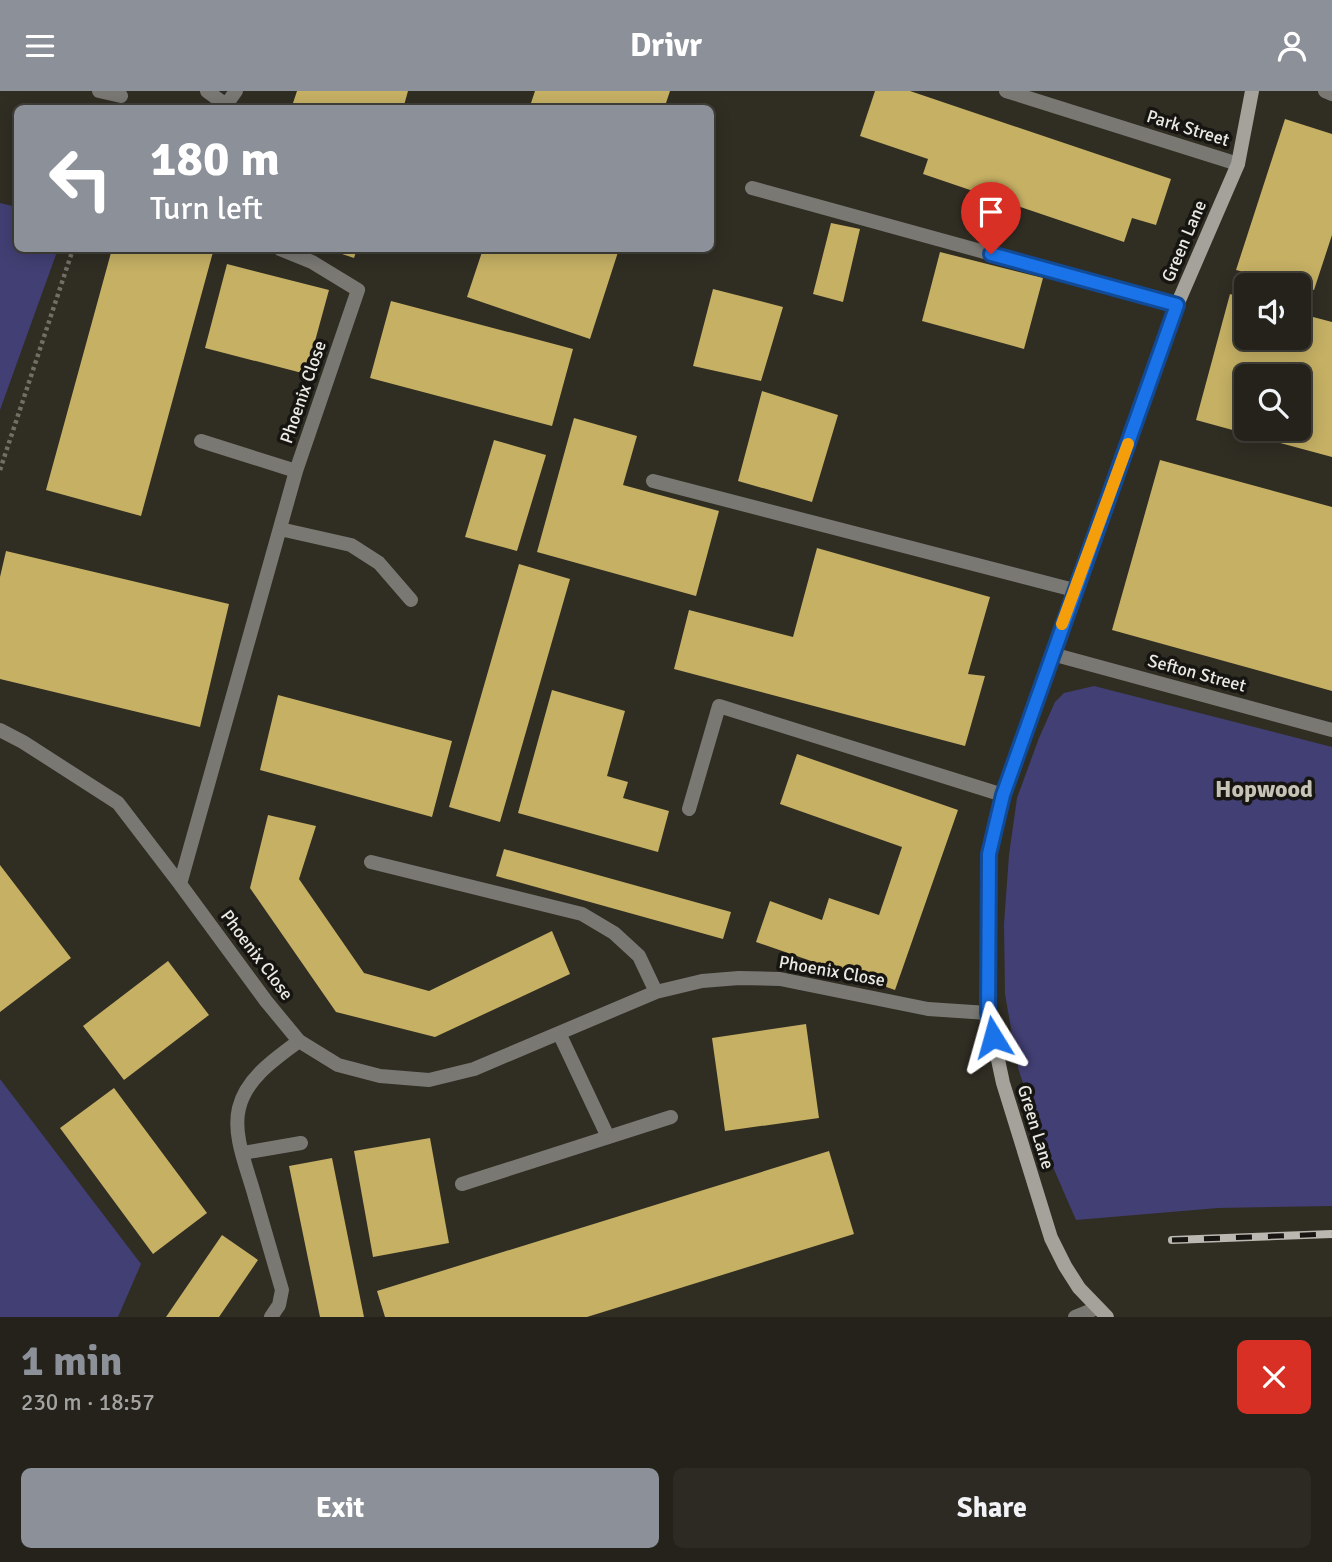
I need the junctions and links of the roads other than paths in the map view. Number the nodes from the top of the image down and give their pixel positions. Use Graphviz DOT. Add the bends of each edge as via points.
graph roads {
  1 [pos="100,91"];
  2 [pos="207,91"];
  3 [pos="1006,91"];
  4 [pos="1252,91"];
  5 [pos="1325,91"];
  6 [pos="1332,94"];
  7 [pos="121,99"];
  8 [pos="223,105"];
  9 [pos="1238,164"];
  10 [pos="752,188"];
  11 [pos="287,252"];
  12 [pos="1177,305"];
  13 [pos="201,441"];
  14 [pos="296,471"];
  15 [pos="653,481"];
  16 [pos="280,529"];
  17 [pos="1074,590"];
  18 [pos="411,600"];
  19 [pos="1052,654"];
  20 [pos="0,730"];
  21 [pos="1332,730"];
  22 [pos="1003,795"];
  23 [pos="689,809"];
  24 [pos="371,862"];
  25 [pos="180,884"];
  26 [pos="656,992"];
  27 [pos="988,1013"];
  28 [pos="559,1033"];
  29 [pos="299,1041"];
  30 [pos="671,1117"];
  31 [pos="608,1137"];
  32 [pos="301,1143"];
  33 [pos="243,1153"];
  34 [pos="462,1184"];
  35 [pos="1102,1313"];
  36 [pos="271,1317"];
  37 [pos="1075,1317"];
  1 -- 7 [label="street"];
  2 -- 8 [label="street"];
  3 -- 9 [label="street, Park Street"];
  4 -- 9 [label="street, Green Lane"];
  5 -- 6 [label="street"];
  9 -- 12 [label="street, Green Lane"];
  10 -- 12 [label="street"];
  11 -- 14 [label="street, Phoenix Close" via="358,290"];
  12 -- 17 [label="street, Green Lane"];
  13 -- 14 [label="street"];
  14 -- 16 [label="street, Phoenix Close"];
  15 -- 17 [label="street"];
  16 -- 18 [label="street" via="351,545 379,563"];
  16 -- 25 [label="street, Phoenix Close"];
  17 -- 19 [label="street, Green Lane"];
  19 -- 21 [label="street, Sefton Street"];
  19 -- 22 [label="street, Green Lane"];
  20 -- 25 [label="street" via="118,803"];
  22 -- 23 [label="street" via="719,706"];
  22 -- 27 [label="street, Green Lane" via="989,854"];
  24 -- 26 [label="street" via="582,914 614,933 639,956"];
  25 -- 29 [label="street, Phoenix Close"];
  26 -- 27 [label="street, Phoenix Close" via="702,981 780,979 928,1009"];
  26 -- 28 [label="street, Phoenix Close"];
  27 -- 35 [label="street, Green Lane" via="1003,1083 1046,1226 1079,1288"];
  28 -- 29 [label="street, Phoenix Close" via="474,1069 429,1080 380,1076 338,1065"];
  28 -- 31 [label="street"];
  29 -- 33 [label="street" via="262,1071 244,1096 237,1126"];
  30 -- 31 [label="street"];
  31 -- 34 [label="street"];
  32 -- 33 [label="street"];
  33 -- 36 [label="street" via="282,1290"];
  35 -- 37 [label="street"];
}
